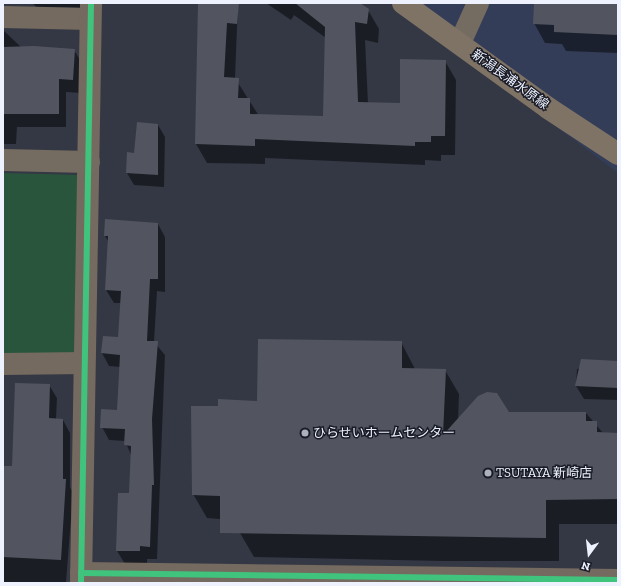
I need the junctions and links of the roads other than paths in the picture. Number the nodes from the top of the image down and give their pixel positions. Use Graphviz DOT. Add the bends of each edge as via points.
graph roads {
  1 [pos="403,3"];
  2 [pos="478,3"];
  3 [pos="90,11"];
  4 [pos="3,17"];
  5 [pos="460,43"];
  6 [pos="618,154"];
  7 [pos="3,160"];
  8 [pos="89,162"];
  9 [pos="84,363"];
  10 [pos="3,364"];
  11 [pos="81,578"];
  12 [pos="213,579"];
  13 [pos="618,580"];
  1 -- 5 [label="main road, 新潟長浦水原線"];
  2 -- 5 [label="street"];
  3 -- 4 [label="street"];
  3 -- 8 [label="street"];
  5 -- 6 [label="main road, 新潟長浦水原線" via="548,108"];
  7 -- 8 [label="street"];
  8 -- 9 [label="street"];
  9 -- 10 [label="street"];
  9 -- 11 [label="street"];
  11 -- 12 [label="street"];
  12 -- 13 [label="street"];
}
